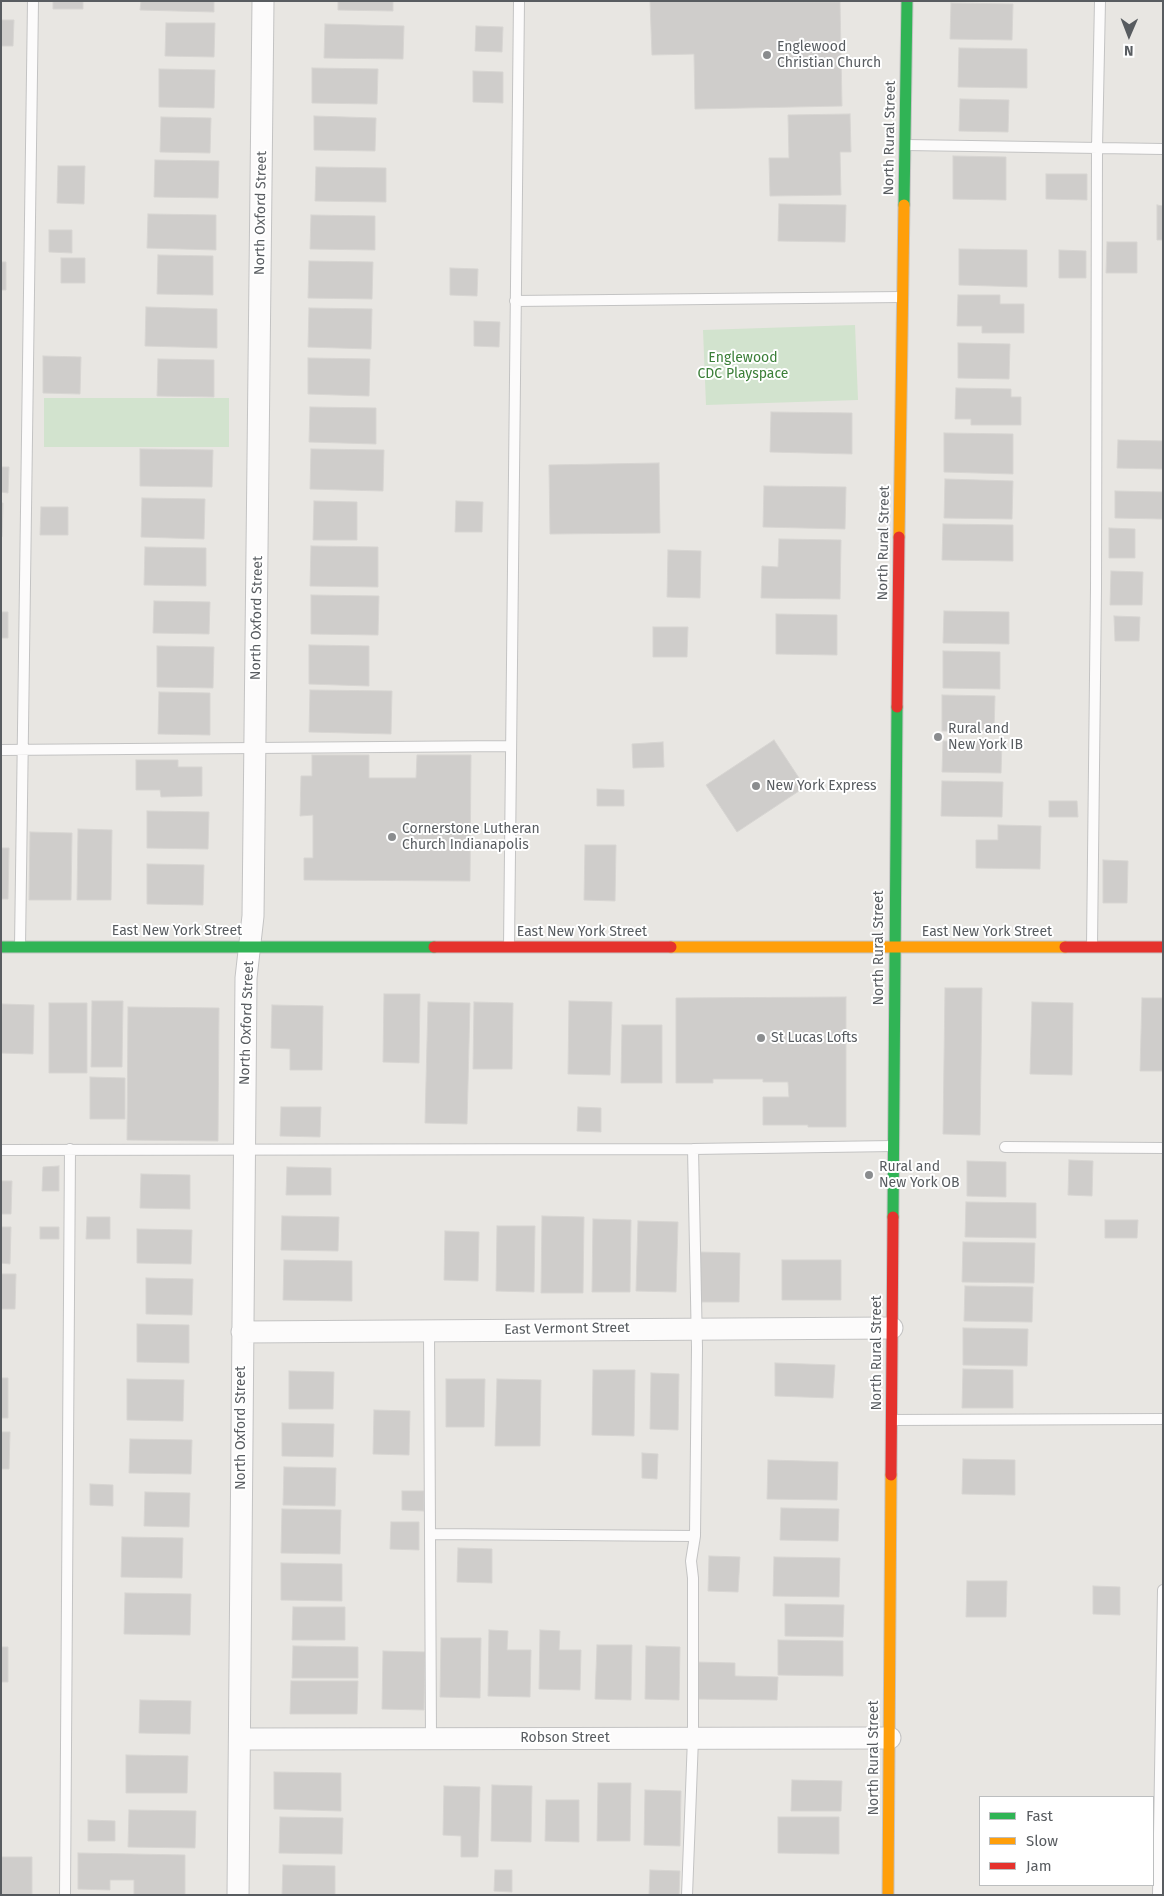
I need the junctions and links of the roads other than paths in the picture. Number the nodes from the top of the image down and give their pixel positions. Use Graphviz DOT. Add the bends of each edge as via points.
graph roads {
  1 [pos="33,1"];
  2 [pos="263,1"];
  3 [pos="519,1"];
  4 [pos="907,1"];
  5 [pos="1100,1"];
  6 [pos="904,145"];
  7 [pos="1097,148"];
  8 [pos="1163,149"];
  9 [pos="902,297"];
  10 [pos="515,301"];
  11 [pos="511,746"];
  12 [pos="255,749"];
  13 [pos="1,750"];
  14 [pos="22,751"];
  15 [pos="20,946"];
  16 [pos="250,946"];
  17 [pos="1,947"];
  18 [pos="510,947"];
  19 [pos="1092,947"];
  20 [pos="1163,947"];
  21 [pos="895,948"];
  22 [pos="893,1146"];
  23 [pos="1005,1147"];
  24 [pos="693,1148"];
  25 [pos="1163,1148"];
  26 [pos="70,1149"];
  27 [pos="1,1150"];
  28 [pos="244,1150"];
  29 [pos="697,1328"];
  30 [pos="892,1328"];
  31 [pos="429,1331"];
  32 [pos="242,1332"];
  33 [pos="891,1420"];
  34 [pos="1163,1420"];
  35 [pos="430,1534"];
  36 [pos="695,1536"];
  37 [pos="1163,1590"];
  38 [pos="693,1738"];
  39 [pos="890,1738"];
  40 [pos="240,1739"];
  41 [pos="431,1739"];
  42 [pos="65,1895"];
  43 [pos="238,1895"];
  44 [pos="687,1895"];
  45 [pos="888,1895"];
  46 [pos="1158,1895"];
  1 -- 14 [label="lane"];
  2 -- 12 [label="street, North Oxford Street"];
  3 -- 10 [label="lane"];
  4 -- 6 [label="main road, North Rural Street"];
  5 -- 7 [label="lane"];
  6 -- 7 [label="lane"];
  6 -- 9 [label="main road, North Rural Street"];
  7 -- 8 [label="lane"];
  7 -- 19 [label="lane"];
  9 -- 10 [label="lane"];
  9 -- 21 [label="main road, North Rural Street"];
  10 -- 11 [label="lane"];
  11 -- 12 [label="lane"];
  11 -- 18 [label="lane"];
  12 -- 14 [label="lane"];
  12 -- 16 [label="street, North Oxford Street"];
  13 -- 14 [label="lane"];
  14 -- 15 [label="lane"];
  15 -- 16 [label="main road, East New York Street"];
  15 -- 17 [label="main road, East New York Street"];
  16 -- 18 [label="main road, East New York Street"];
  16 -- 28 [label="street, North Oxford Street" via="246,978"];
  18 -- 21 [label="main road, East New York Street"];
  19 -- 20 [label="main road, East New York Street"];
  19 -- 21 [label="main road, East New York Street"];
  21 -- 22 [label="main road, North Rural Street"];
  22 -- 24 [label="lane"];
  22 -- 30 [label="main road, North Rural Street"];
  23 -- 25 [label="lane"];
  24 -- 28 [label="lane"];
  24 -- 29 [label="lane"];
  26 -- 27 [label="lane"];
  26 -- 28 [label="lane"];
  26 -- 42 [label="lane"];
  28 -- 32 [label="street, North Oxford Street"];
  29 -- 30 [label="street, East Vermont Street"];
  29 -- 31 [label="street, East Vermont Street"];
  29 -- 36 [label="lane"];
  30 -- 33 [label="main road, North Rural Street"];
  31 -- 32 [label="street, East Vermont Street"];
  31 -- 35 [label="lane"];
  32 -- 40 [label="street, North Oxford Street"];
  33 -- 34 [label="lane"];
  33 -- 39 [label="main road, North Rural Street"];
  35 -- 36 [label="lane"];
  35 -- 41 [label="lane"];
  36 -- 38 [label="lane" via="691,1561"];
  37 -- 46 [label="lane"];
  38 -- 39 [label="street, Robson Street"];
  38 -- 41 [label="street, Robson Street"];
  38 -- 44 [label="lane"];
  39 -- 45 [label="main road, North Rural Street"];
  40 -- 41 [label="street, Robson Street"];
  40 -- 43 [label="street, North Oxford Street"];
}
